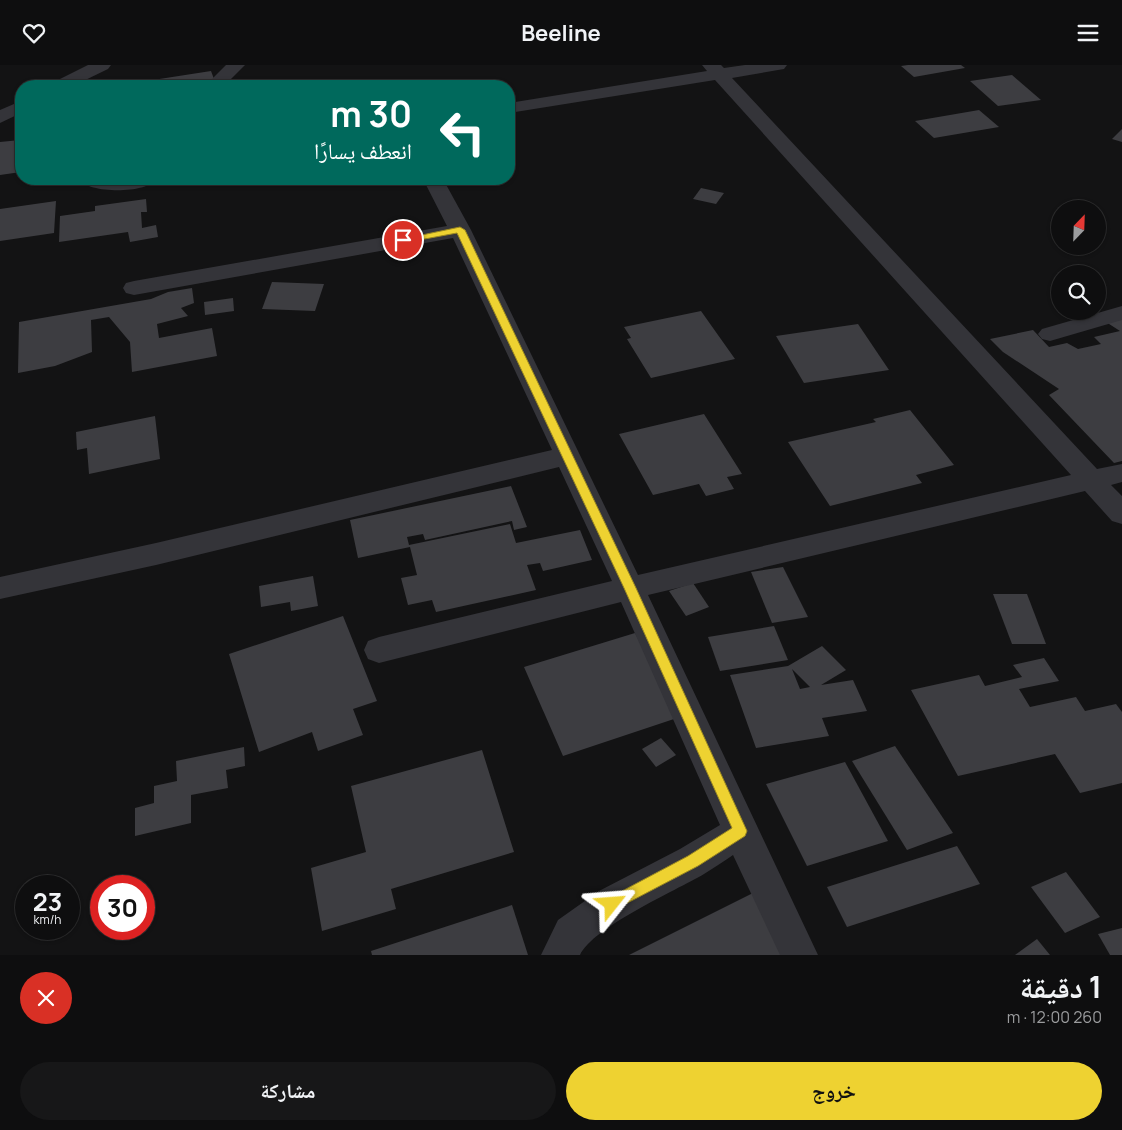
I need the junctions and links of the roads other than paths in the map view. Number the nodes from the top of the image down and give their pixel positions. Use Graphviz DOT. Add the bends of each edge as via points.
graph roads {
  1 [pos="102,65"];
  2 [pos="236,65"];
  3 [pos="778,65"];
  4 [pos="714,69"];
  5 [pos="72,80"];
  6 [pos="220,80"];
  7 [pos="515,107"];
  8 [pos="15,109"];
  9 [pos="0,117"];
  10 [pos="110,185"];
  11 [pos="126,185"];
  12 [pos="436,185"];
  13 [pos="460,230"];
  14 [pos="134,288"];
  15 [pos="1122,313"];
  16 [pos="1050,334"];
  17 [pos="566,456"];
  18 [pos="1122,473"];
  19 [pos="1092,481"];
  20 [pos="1122,515"];
  21 [pos="0,588"];
  22 [pos="630,588"];
  23 [pos="378,651"];
  24 [pos="740,831"];
  25 [pos="560,955"];
  26 [pos="799,955"];
  1 -- 5 [label="street"];
  2 -- 6 [label="street"];
  3 -- 4 [label="street"];
  4 -- 7 [label="street"];
  4 -- 19 [label="street"];
  8 -- 9 [label="street"];
  10 -- 11 [label="street"];
  12 -- 13 [label="street"];
  13 -- 14 [label="street"];
  13 -- 17 [label="street"];
  15 -- 16 [label="street"];
  17 -- 21 [label="street"];
  17 -- 22 [label="street"];
  18 -- 19 [label="street"];
  19 -- 20 [label="street"];
  19 -- 22 [label="street"];
  22 -- 23 [label="street"];
  22 -- 24 [label="street"];
  24 -- 25 [label="street" via="693,861 612,904 571,933"];
  24 -- 26 [label="street"];
}
